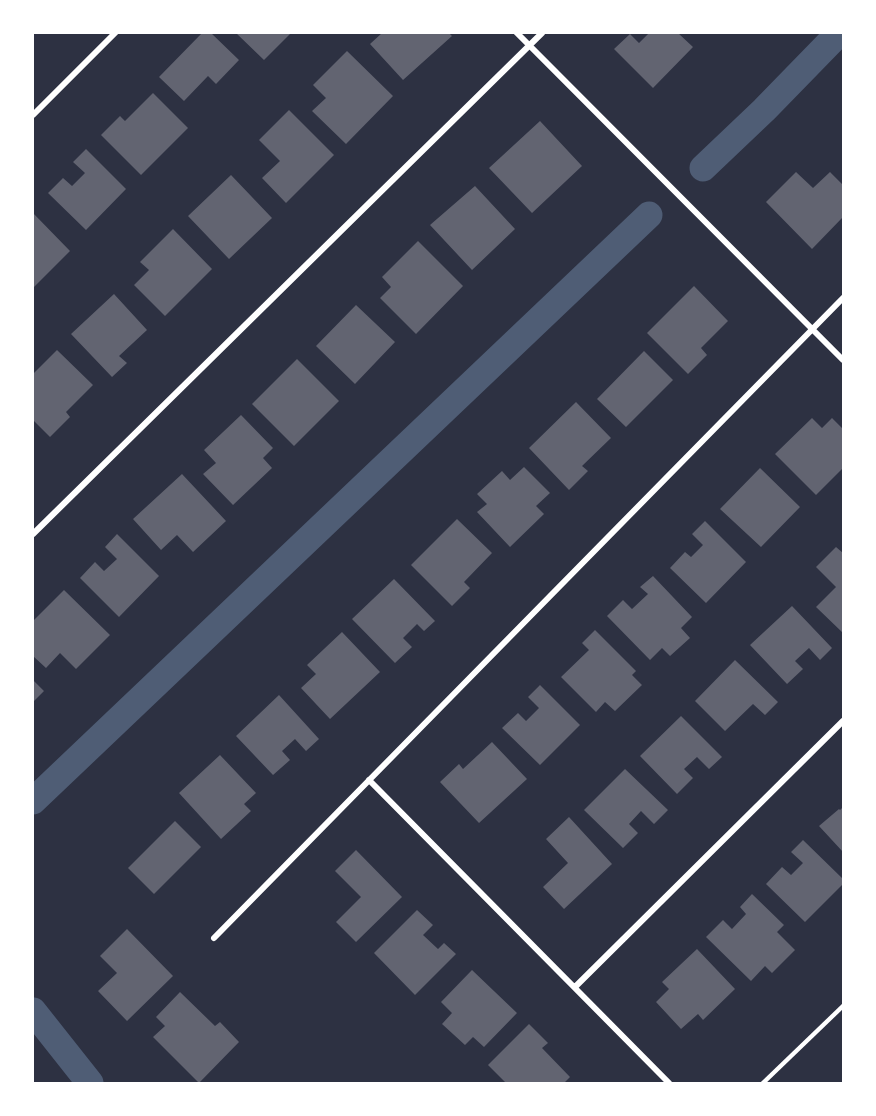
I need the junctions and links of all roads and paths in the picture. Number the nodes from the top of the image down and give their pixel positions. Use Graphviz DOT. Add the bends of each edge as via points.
graph roads {
  1 [pos="115,33"];
  2 [pos="517,33"];
  3 [pos="542,33"];
  4 [pos="530,45"];
  5 [pos="33,115"];
  6 [pos="843,298"];
  7 [pos="812,328"];
  8 [pos="843,360"];
  9 [pos="33,534"];
  10 [pos="843,721"];
  11 [pos="369,780"];
  12 [pos="214,938"];
  13 [pos="575,987"];
  14 [pos="843,1006"];
  15 [pos="669,1083"];
  16 [pos="763,1083"];
  1 -- 5 [label="street"];
  2 -- 4 [label="street"];
  3 -- 4 [label="street"];
  4 -- 7 [label="street"];
  4 -- 9 [label="street"];
  6 -- 7 [label="street"];
  7 -- 8 [label="street"];
  7 -- 11 [label="street"];
  10 -- 13 [label="street"];
  11 -- 12 [label="street"];
  11 -- 13 [label="street"];
  13 -- 15 [label="street"];
  14 -- 16 [label="lane"];
}
